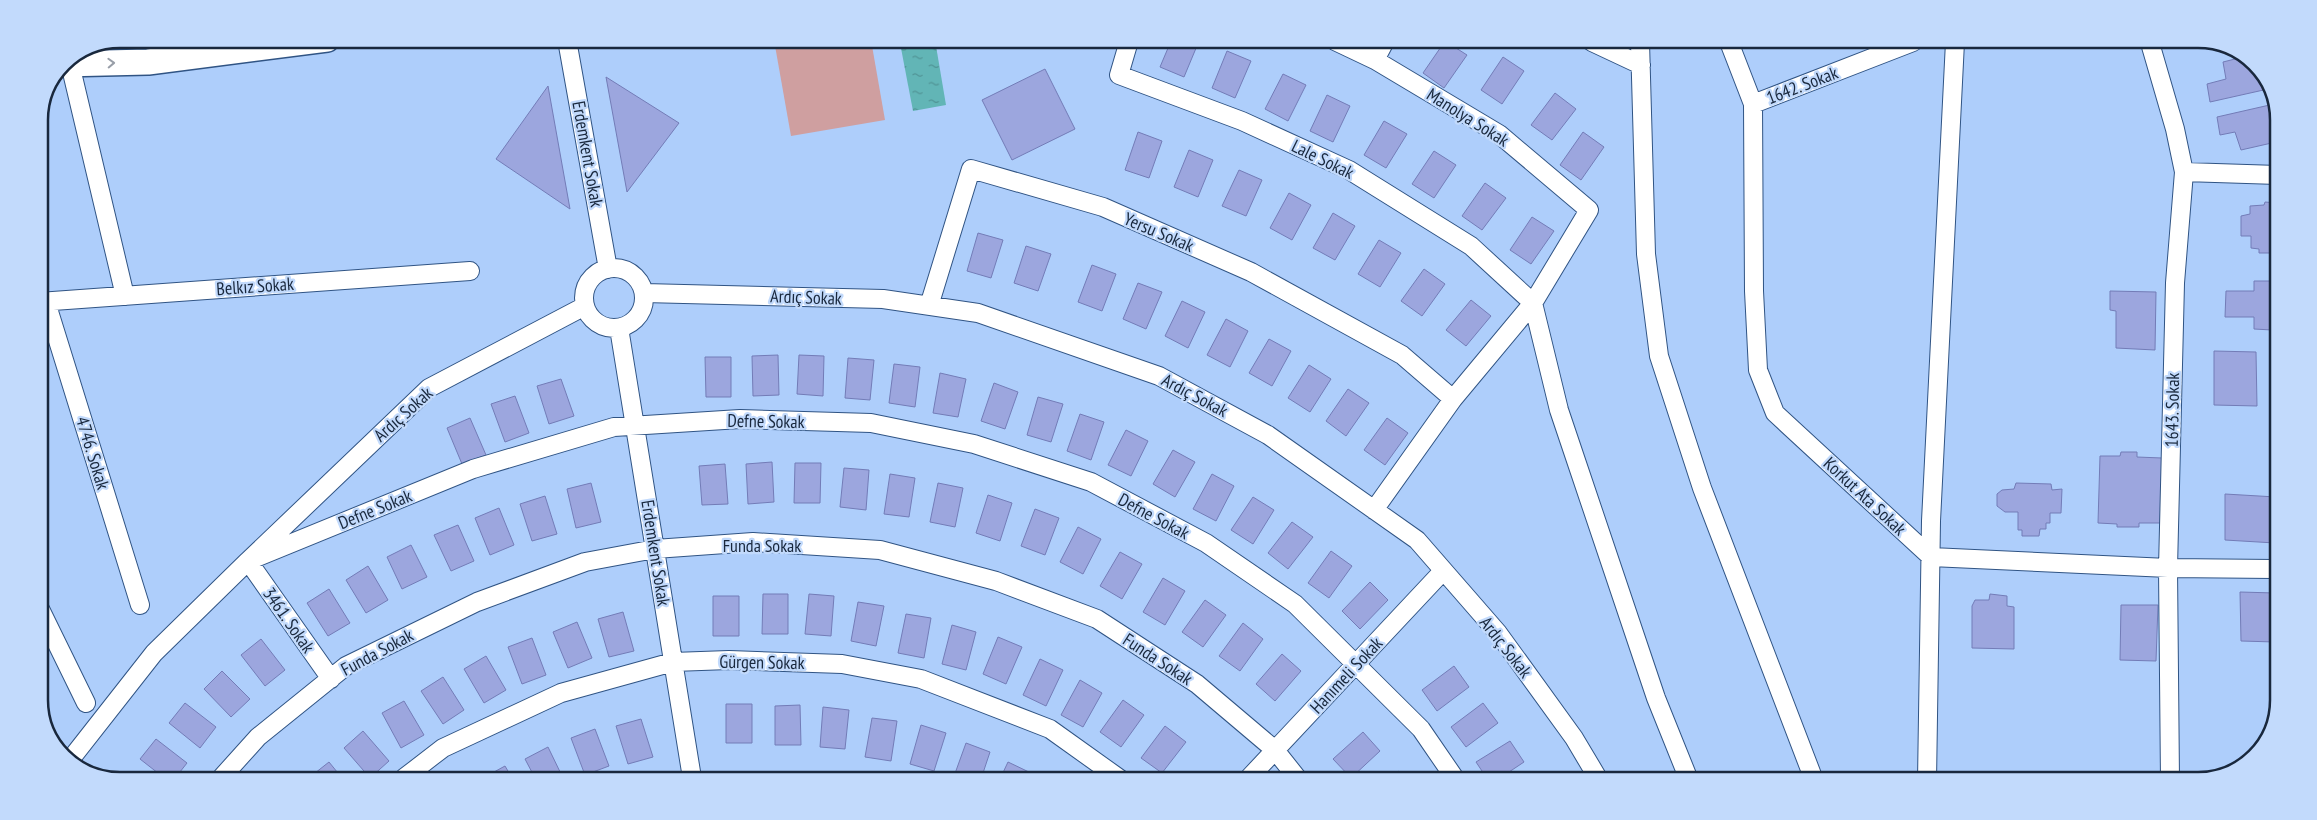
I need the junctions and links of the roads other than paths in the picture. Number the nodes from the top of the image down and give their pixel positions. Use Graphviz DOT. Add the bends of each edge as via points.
graph roads {
  1 [pos="257,48"];
  2 [pos="568,48"];
  3 [pos="1127,48"];
  4 [pos="1350,48"];
  5 [pos="1381,48"];
  6 [pos="1605,48"];
  7 [pos="1640,48"];
  8 [pos="1731,48"];
  9 [pos="1897,48"];
  10 [pos="1955,48"];
  11 [pos="2151,48"];
  12 [pos="1375,60"];
  13 [pos="75,64"];
  14 [pos="1641,65"];
  15 [pos="68,71"];
  16 [pos="1752,104"];
  17 [pos="2184,172"];
  18 [pos="2269,175"];
  19 [pos="608,269"];
  20 [pos="470,270"];
  21 [pos="644,293"];
  22 [pos="126,296"];
  23 [pos="48,302"];
  24 [pos="1533,303"];
  25 [pos="585,306"];
  26 [pos="929,306"];
  27 [pos="48,321"];
  28 [pos="619,328"];
  29 [pos="1453,399"];
  30 [pos="635,426"];
  31 [pos="1374,510"];
  32 [pos="655,549"];
  33 [pos="1931,557"];
  34 [pos="248,561"];
  35 [pos="2168,568"];
  36 [pos="2270,568"];
  37 [pos="1443,571"];
  38 [pos="140,605"];
  39 [pos="48,625"];
  40 [pos="673,662"];
  41 [pos="1356,664"];
  42 [pos="331,679"];
  43 [pos="86,703"];
  44 [pos="1276,750"];
  45 [pos="74,755"];
  46 [pos="226,772"];
  47 [pos="412,772"];
  48 [pos="691,772"];
  49 [pos="1110,772"];
  50 [pos="1255,772"];
  51 [pos="1292,772"];
  52 [pos="1451,772"];
  53 [pos="1594,772"];
  54 [pos="1686,772"];
  55 [pos="1811,772"];
  56 [pos="1927,772"];
  57 [pos="2170,772"];
  13 -- 1 [label="main road, one-way" via="148,62"];
  2 -- 19 [label="street, Erdemkent Sokak"];
  3 -- 24 [label="street, Lale Sokak" via="1119,74 1242,121 1349,170 1470,246"];
  4 -- 12 [label="street, Manolya Sokak"];
  5 -- 12 [label="street"];
  6 -- 14 [label="street"];
  7 -- 14 [label="street"];
  8 -- 16 [label="street, 1642. Sokak"];
  9 -- 16 [label="street, 1642. Sokak"];
  10 -- 33 [label="street"];
  11 -- 17 [label="street, 1643. Sokak"];
  12 -- 24 [label="street, Manolya Sokak" via="1499,134 1589,210"];
  14 -- 55 [label="street" via="1646,254 1659,356 1702,488"];
  15 -- 22 [label="street"];
  16 -- 33 [label="street, Korkut Ata Sokak" via="1758,370 1775,413"];
  17 -- 18 [label="street"];
  17 -- 35 [label="street, 1643. Sokak" via="2175,283"];
  19 -- 21 [label="street" via="627,271"];
  19 -- 25 [label="street" via="599,272 586,287"];
  20 -- 22 [label="street, Belkız Sokak"];
  21 -- 26 [label="street, Ardıç Sokak" via="883,299"];
  21 -- 28 [label="street" via="642,311 629,325"];
  22 -- 23 [label="street, Belkız Sokak"];
  24 -- 29 [label="street"];
  24 -- 54 [label="street" via="1559,410 1656,698"];
  25 -- 28 [label="street" via="594,321"];
  25 -- 34 [label="street, Ardıç Sokak" via="429,388"];
  26 -- 29 [label="street, Yersu Sokak" via="971,169 1103,207 1251,272 1402,355"];
  26 -- 31 [label="street, Ardıç Sokak" via="978,313 1159,376 1268,435"];
  27 -- 38 [label="street, 4746. Sokak"];
  28 -- 30 [label="street, Erdemkent Sokak"];
  29 -- 31 [label="street"];
  30 -- 32 [label="street, Erdemkent Sokak"];
  30 -- 34 [label="street, Defne Sokak" via="614,427 473,469"];
  30 -- 41 [label="street, Defne Sokak" via="740,419 871,423 974,444 1091,482 1206,543 1295,604"];
  31 -- 37 [label="street, Ardıç Sokak" via="1416,540"];
  32 -- 40 [label="street, Erdemkent Sokak"];
  32 -- 42 [label="street, Funda Sokak" via="584,562 477,602 346,666"];
  32 -- 44 [label="street, Funda Sokak" via="753,542 880,550 996,580 1097,619 1197,684"];
  33 -- 35 [label="street"];
  33 -- 56 [label="street"];
  34 -- 42 [label="street, 3461. Sokak"];
  34 -- 45 [label="street, Defne Sokak" via="154,652"];
  35 -- 36 [label="street"];
  35 -- 57 [label="street, 1643. Sokak"];
  37 -- 41 [label="street, Hanımeli Sokak"];
  37 -- 53 [label="street, Ardıç Sokak" via="1498,633 1574,738"];
  39 -- 43 [label="street"];
  40 -- 47 [label="street, Gürgen Sokak" via="561,693 443,748"];
  40 -- 48 [label="street, Erdemkent Sokak"];
  40 -- 49 [label="street, Gürgen Sokak" via="729,660 842,664 921,679 1050,729"];
  41 -- 44 [label="street, Hanımeli Sokak"];
  41 -- 52 [label="street, Defne Sokak" via="1421,729"];
  42 -- 46 [label="street, Funda Sokak" via="258,737"];
  44 -- 50 [label="street, Hanımeli Sokak"];
  44 -- 51 [label="street, Funda Sokak"];
}
